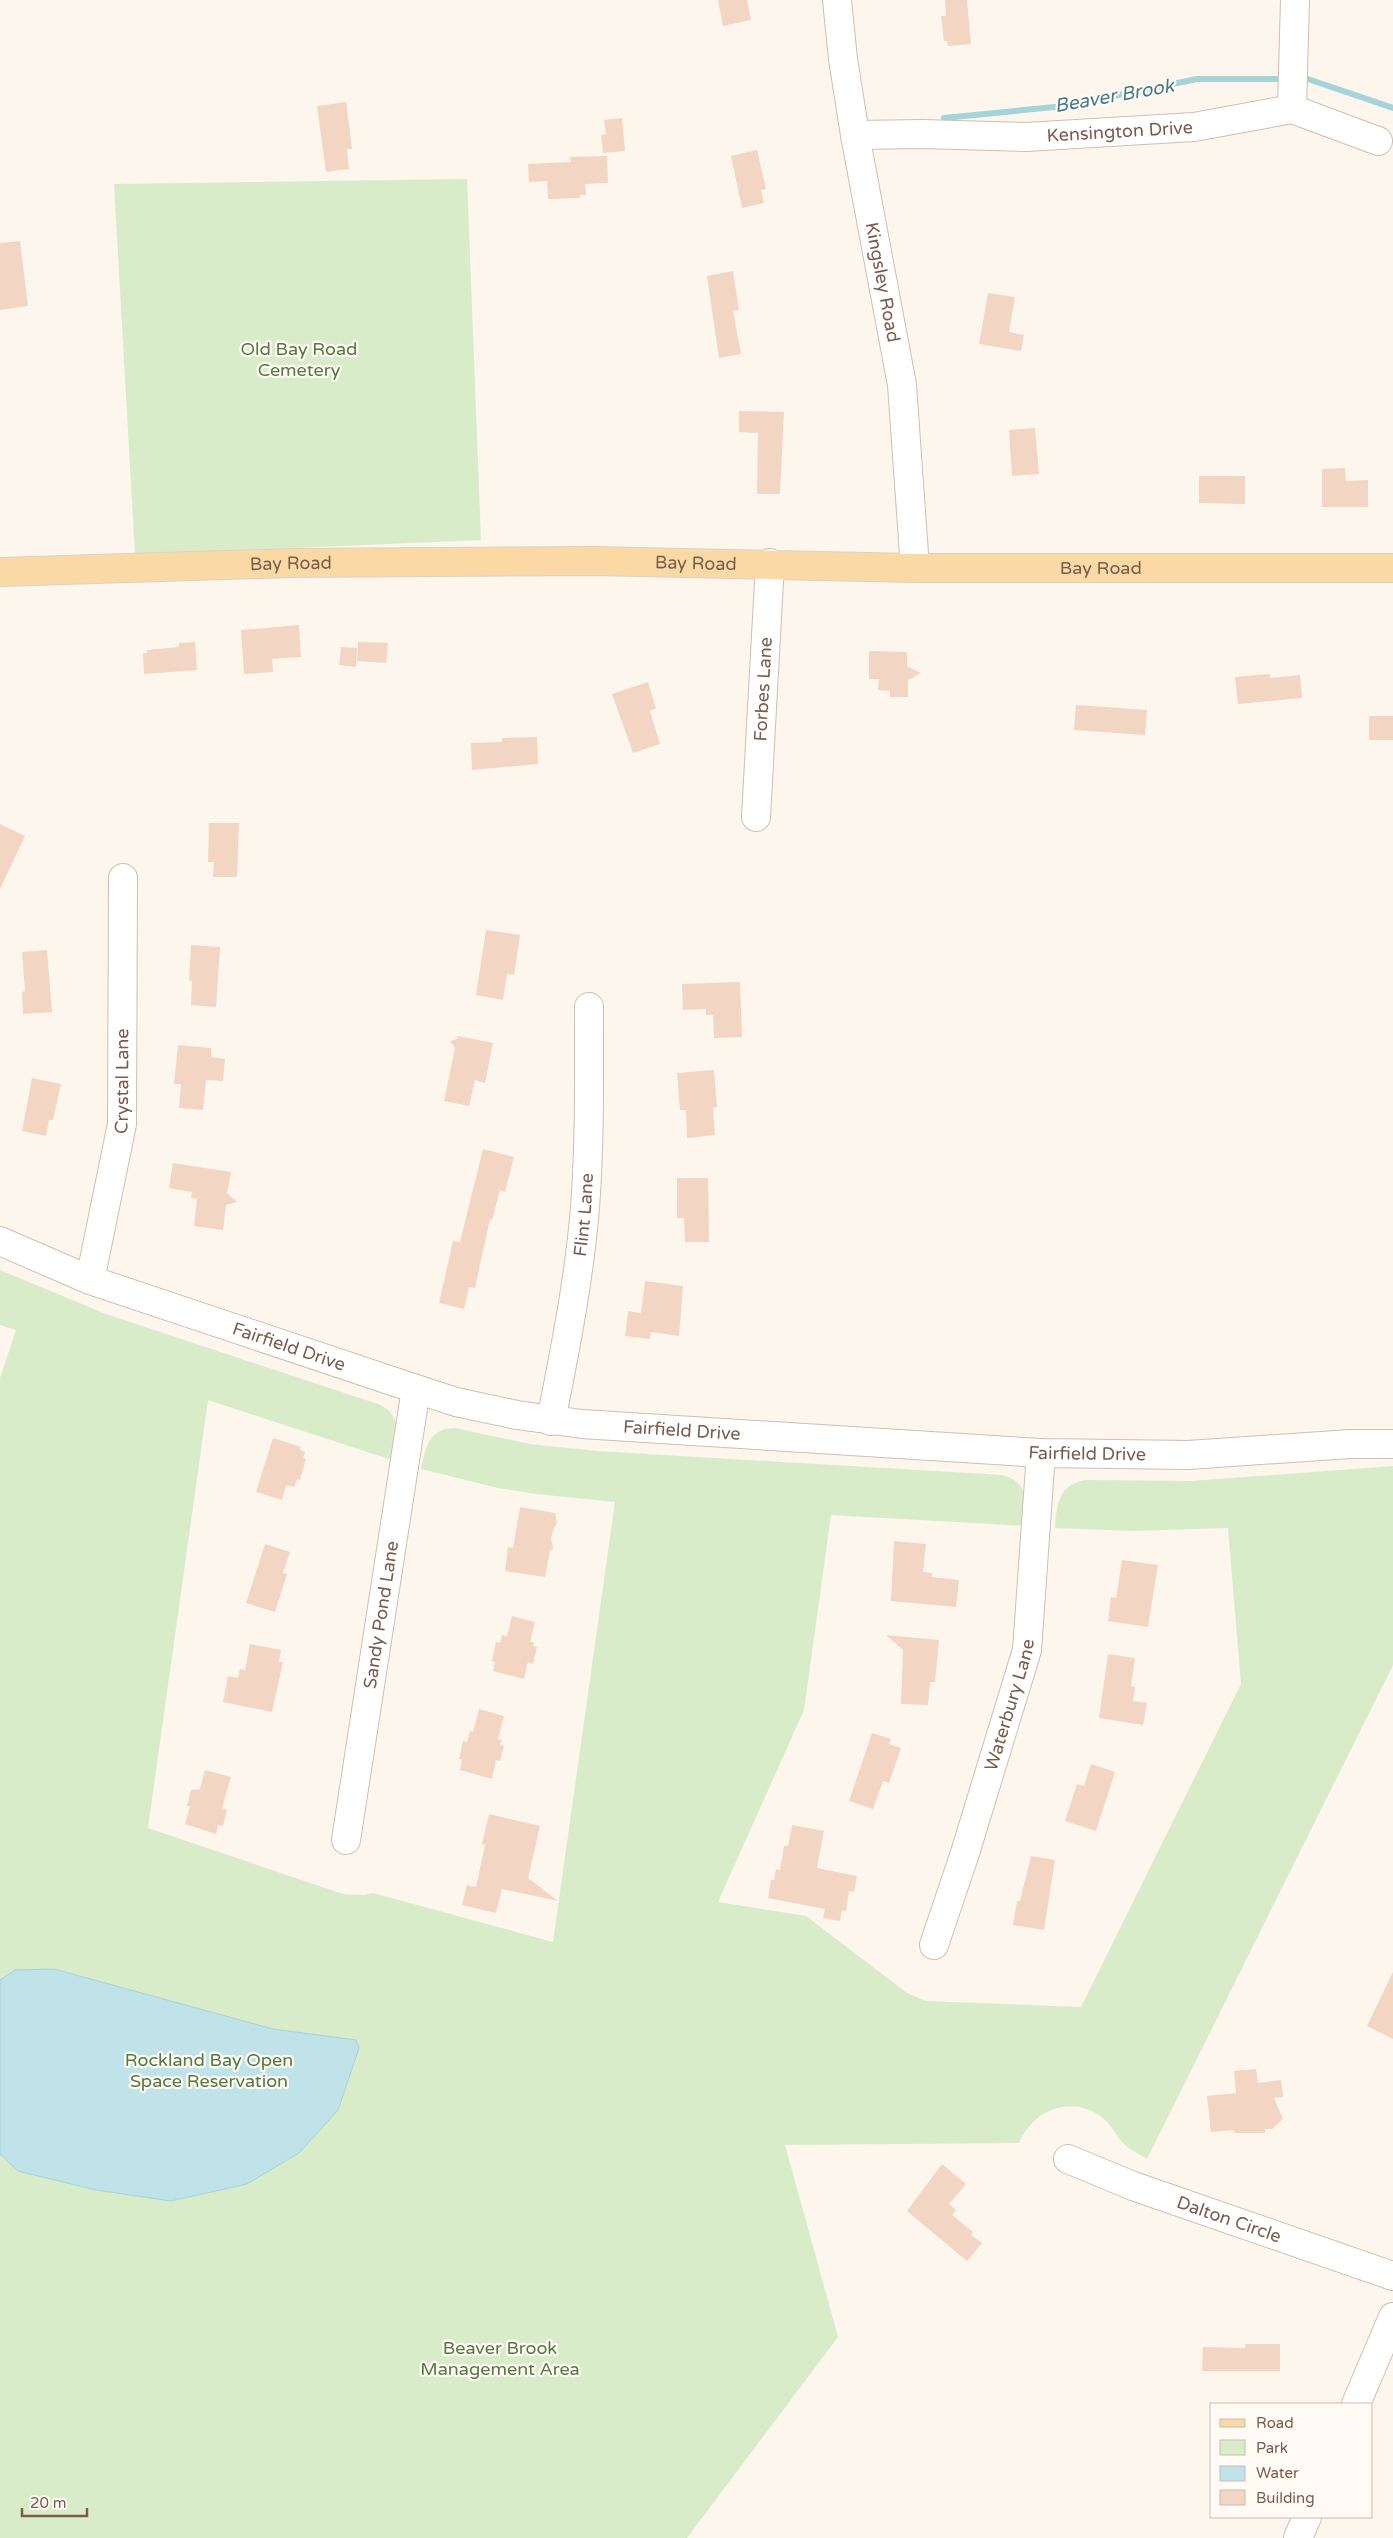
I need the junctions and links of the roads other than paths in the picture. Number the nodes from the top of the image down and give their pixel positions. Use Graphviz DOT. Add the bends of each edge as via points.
graph roads {
  1 [pos="837,0"];
  2 [pos="1295,0"];
  3 [pos="1292,109"];
  4 [pos="855,135"];
  5 [pos="1378,141"];
  6 [pos="770,564"];
  7 [pos="915,568"];
  8 [pos="1393,568"];
  9 [pos="0,572"];
  10 [pos="756,817"];
  11 [pos="123,878"];
  12 [pos="588,1007"];
  13 [pos="0,1241"];
  14 [pos="90,1280"];
  15 [pos="416,1390"];
  16 [pos="551,1421"];
  17 [pos="1393,1444"];
  18 [pos="1041,1454"];
  19 [pos="346,1840"];
  20 [pos="934,1945"];
  21 [pos="1068,2159"];
  22 [pos="1393,2276"];
  23 [pos="1393,2317"];
  24 [pos="1356,2403"];
  25 [pos="1307,2518"];
  26 [pos="1298,2538"];
  1 -- 4 [label="street, Kingsley Road"];
  2 -- 3 [label="street"];
  3 -- 4 [label="street, Kensington Drive" via="1194,127 1046,136"];
  3 -- 5 [label="street"];
  4 -- 7 [label="street, Kingsley Road" via="902,385"];
  6 -- 7 [label="main road, Bay Road"];
  6 -- 9 [label="main road, Bay Road" via="594,561 292,563"];
  6 -- 10 [label="street, Forbes Lane"];
  7 -- 8 [label="main road, Bay Road"];
  11 -- 14 [label="street, Crystal Lane" via="122,1124"];
  12 -- 16 [label="street, Flint Lane" via="590,1126 585,1209 572,1317"];
  13 -- 14 [label="street, Fairfield Drive"];
  14 -- 15 [label="street, Fairfield Drive"];
  15 -- 16 [label="street, Fairfield Drive" via="456,1402"];
  15 -- 19 [label="street, Sandy Pond Lane"];
  16 -- 18 [label="street, Fairfield Drive"];
  17 -- 18 [label="street, Fairfield Drive" via="1188,1455"];
  18 -- 20 [label="street, Waterbury Lane" via="1026,1650"];
  21 -- 22 [label="street, Dalton Circle" via="1133,2186"];
  23 -- 24 [label="street"];
  25 -- 26 [label="street"];
}
